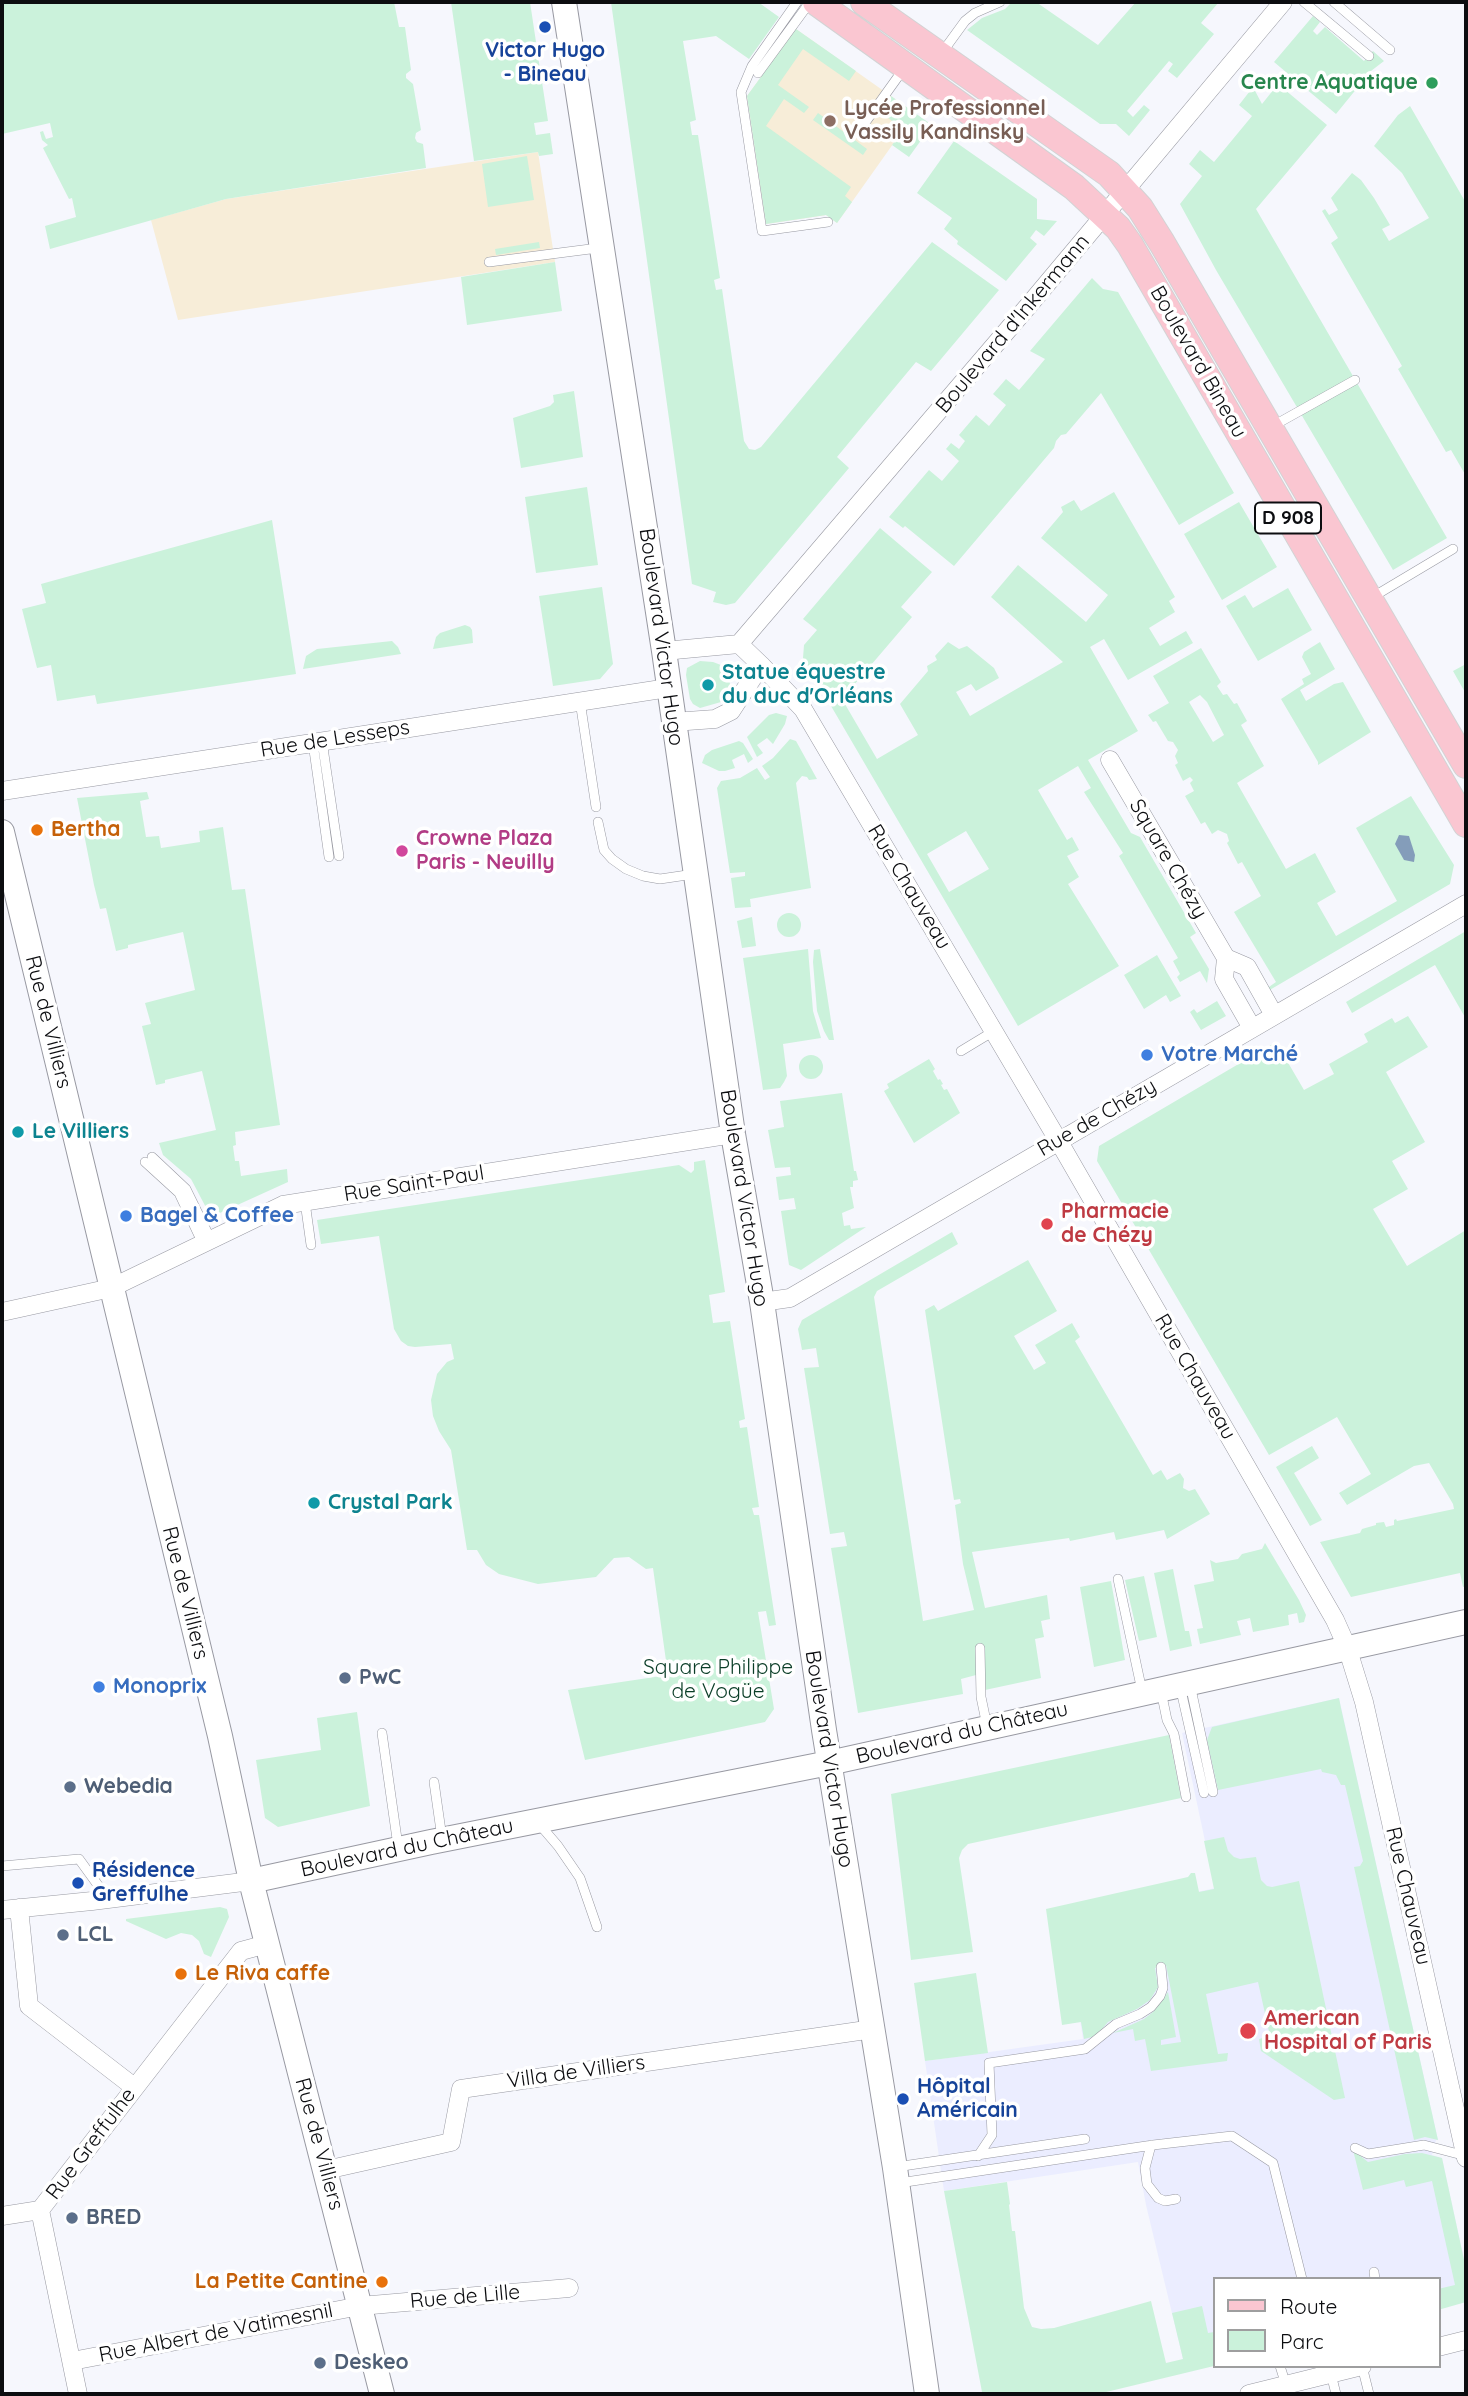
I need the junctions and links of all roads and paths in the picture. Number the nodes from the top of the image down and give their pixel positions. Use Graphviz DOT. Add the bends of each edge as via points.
graph roads {
  1 [pos="564,2"];
  2 [pos="797,2"];
  3 [pos="810,2"];
  4 [pos="816,2"];
  5 [pos="1000,2"];
  6 [pos="1283,2"];
  7 [pos="1304,2"];
  8 [pos="1334,2"];
  9 [pos="874,4"];
  10 [pos="1390,50"];
  11 [pos="940,55"];
  12 [pos="1369,56"];
  13 [pos="906,66"];
  14 [pos="758,72"];
  15 [pos="862,127"];
  16 [pos="1125,191"];
  17 [pos="1105,215"];
  18 [pos="828,222"];
  19 [pos="603,247"];
  20 [pos="489,262"];
  21 [pos="1355,380"];
  22 [pos="1270,428"];
  23 [pos="1453,548"];
  24 [pos="1369,598"];
  25 [pos="739,644"];
  26 [pos="664,651"];
  27 [pos="761,665"];
  28 [pos="668,688"];
  29 [pos="580,701"];
  30 [pos="673,722"];
  31 [pos="317,742"];
  32 [pos="1110,760"];
  33 [pos="1466,765"];
  34 [pos="2,791"];
  35 [pos="596,807"];
  36 [pos="598,822"];
  37 [pos="1466,824"];
  38 [pos="2,832"];
  39 [pos="334,857"];
  40 [pos="695,874"];
  41 [pos="1466,904"];
  42 [pos="1226,958"];
  43 [pos="1274,1016"];
  44 [pos="1252,1028"];
  45 [pos="994,1031"];
  46 [pos="961,1051"];
  47 [pos="733,1134"];
  48 [pos="1058,1140"];
  49 [pos="149,1159"];
  50 [pos="305,1202"];
  51 [pos="207,1242"];
  52 [pos="311,1245"];
  53 [pos="111,1288"];
  54 [pos="762,1302"];
  55 [pos="2,1312"];
  56 [pos="1118,1579"];
  57 [pos="1466,1622"];
  58 [pos="1347,1647"];
  59 [pos="980,1648"];
  60 [pos="1168,1687"];
  61 [pos="987,1728"];
  62 [pos="382,1733"];
  63 [pos="829,1763"];
  64 [pos="434,1782"];
  65 [pos="1208,1793"];
  66 [pos="1186,1797"];
  67 [pos="537,1821"];
  68 [pos="442,1839"];
  69 [pos="399,1849"];
  70 [pos="2,1866"];
  71 [pos="251,1881"];
  72 [pos="108,1899"];
  73 [pos="11,1909"];
  74 [pos="597,1927"];
  75 [pos="267,1944"];
  76 [pos="1161,1967"];
  77 [pos="873,2029"];
  78 [pos="134,2087"];
  79 [pos="1085,2139"];
  80 [pos="1151,2145"];
  81 [pos="1355,2148"];
  82 [pos="978,2156"];
  83 [pos="1466,2157"];
  84 [pos="326,2170"];
  85 [pos="896,2175"];
  86 [pos="1176,2199"];
  87 [pos="40,2210"];
  88 [pos="2,2216"];
  89 [pos="1302,2277"];
  90 [pos="569,2288"];
  91 [pos="360,2306"];
  92 [pos="1466,2340"];
  93 [pos="1440,2346"];
  94 [pos="72,2361"];
  95 [pos="1281,2368"];
  96 [pos="1354,2368"];
  97 [pos="1362,2368"];
  98 [pos="1310,2372"];
  99 [pos="1331,2374"];
  100 [pos="1286,2385"];
  101 [pos="1257,2393"];
  102 [pos="78,2394"];
  103 [pos="382,2394"];
  104 [pos="927,2394"];
  105 [pos="1336,2394"];
  106 [pos="1369,2394"];
  1 -- 19 [label="street, Boulevard Victor Hugo"];
  2 -- 18 [label="lane" via="752,65 741,92 762,231"];
  3 -- 14 [label="lane"];
  4 -- 13 [label="main road, Boulevard Bineau / D 908"];
  5 -- 11 [label="lane" via="965,21"];
  6 -- 16 [label="street, Boulevard d'Inkermann"];
  7 -- 12 [label="lane"];
  8 -- 10 [label="lane"];
  9 -- 11 [label="main road, Boulevard Bineau / D 908"];
  11 -- 16 [label="main road, Boulevard Bineau / D 908" via="1109,174"];
  13 -- 15 [label="lane"];
  13 -- 17 [label="main road, Boulevard Bineau / D 908" via="1074,187"];
  16 -- 17 [label="street, Boulevard d'Inkermann"];
  16 -- 22 [label="main road, Boulevard Bineau / D 908" via="1162,243"];
  17 -- 25 [label="street, Boulevard d'Inkermann"];
  17 -- 37 [label="main road, Boulevard Bineau / D 908" via="1130,245"];
  19 -- 20 [label="lane"];
  19 -- 26 [label="street, Boulevard Victor Hugo"];
  21 -- 22 [label="lane"];
  22 -- 24 [label="main road, Boulevard Bineau / D 908"];
  23 -- 24 [label="lane"];
  24 -- 33 [label="main road, Boulevard Bineau / D 908"];
  25 -- 26 [label="street"];
  25 -- 27 [label="street, Rue Chauveau"];
  26 -- 28 [label="street, Boulevard Victor Hugo"];
  27 -- 30 [label="street" via="731,711 715,719"];
  27 -- 45 [label="street, Rue Chauveau" via="803,709"];
  28 -- 29 [label="street, Rue de Lesseps"];
  28 -- 30 [label="street, Boulevard Victor Hugo"];
  29 -- 31 [label="street, Rue de Lesseps"];
  29 -- 35 [label="lane"];
  30 -- 40 [label="street, Boulevard Victor Hugo"];
  31 -- 34 [label="street, Rue de Lesseps"];
  31 -- 39 [label="lane"];
  32 -- 42 [label="street, Square Chézy"];
  36 -- 40 [label="lane" via="604,850 626,869 660,879"];
  38 -- 53 [label="street, Rue de Villiers"];
  40 -- 47 [label="street, Boulevard Victor Hugo"];
  41 -- 43 [label="street, Rue de Chézy"];
  42 -- 43 [label="street" via="1247,967"];
  42 -- 44 [label="street" via="1224,979"];
  43 -- 44 [label="street, Rue de Chézy"];
  44 -- 48 [label="street, Rue de Chézy"];
  45 -- 46 [label="lane"];
  45 -- 48 [label="street, Rue Chauveau"];
  47 -- 50 [label="street, Rue Saint-Paul"];
  47 -- 54 [label="street, Boulevard Victor Hugo"];
  48 -- 54 [label="street, Rue de Chézy" via="790,1298"];
  48 -- 58 [label="street, Rue Chauveau"];
  49 -- 51 [label="lane" via="179,1193"];
  50 -- 51 [label="street, Rue Saint-Paul" via="283,1205"];
  50 -- 52 [label="lane"];
  51 -- 53 [label="street, Rue Saint-Paul"];
  53 -- 55 [label="street, Rue Saint-Paul"];
  53 -- 71 [label="street, Rue de Villiers"];
  54 -- 63 [label="street, Boulevard Victor Hugo"];
  56 -- 60 [label="lane"];
  57 -- 58 [label="street, Boulevard du Château"];
  58 -- 60 [label="street, Boulevard du Château"];
  58 -- 83 [label="street, Rue Chauveau" via="1364,1702"];
  59 -- 61 [label="lane"];
  60 -- 61 [label="street, Boulevard du Château"];
  60 -- 65 [label="lane"];
  60 -- 66 [label="lane" via="1167,1720"];
  61 -- 63 [label="street, Boulevard du Château"];
  62 -- 69 [label="lane"];
  63 -- 67 [label="street, Boulevard du Château"];
  63 -- 77 [label="street, Boulevard Victor Hugo"];
  64 -- 68 [label="lane"];
  67 -- 68 [label="street, Boulevard du Château"];
  67 -- 74 [label="lane" via="580,1878"];
  68 -- 69 [label="street, Boulevard du Château"];
  69 -- 71 [label="street, Boulevard du Château"];
  70 -- 72 [label="lane" via="79,1859"];
  71 -- 72 [label="street"];
  71 -- 75 [label="street, Rue de Villiers"];
  72 -- 73 [label="street"];
  73 -- 78 [label="street" via="29,2006"];
  75 -- 78 [label="street, Rue Greffulhe" via="241,1951"];
  75 -- 84 [label="street, Rue de Villiers"];
  76 -- 82 [label="lane" via="1163,1988 1151,2007 1116,2024 1085,2049 989,2063 992,2135"];
  77 -- 84 [label="street, Villa de Villiers" via="461,2089 451,2142"];
  77 -- 85 [label="street, Boulevard Victor Hugo"];
  78 -- 87 [label="street, Rue Greffulhe"];
  79 -- 82 [label="lane"];
  80 -- 85 [label="lane"];
  80 -- 86 [label="lane" via="1145,2168 1147,2184 1158,2198"];
  80 -- 89 [label="lane" via="1231,2136 1273,2163"];
  81 -- 83 [label="lane" via="1368,2154 1424,2144"];
  82 -- 85 [label="lane"];
  84 -- 91 [label="street, Rue de Villiers"];
  85 -- 104 [label="street, Boulevard Victor Hugo"];
  87 -- 88 [label="street"];
  87 -- 94 [label="street, Rue Greffulhe"];
  90 -- 91 [label="street, Rue de Lille"];
  91 -- 94 [label="street, Rue Albert de Vatimesnil"];
  91 -- 103 [label="street, Rue de Villiers"];
  92 -- 93 [label="street"];
  94 -- 102 [label="street, Rue Greffulhe"];
  95 -- 100 [label="lane"];
  96 -- 99 [label="street"];
  97 -- 106 [label="lane"];
  98 -- 99 [label="street"];
  98 -- 100 [label="street"];
  99 -- 105 [label="lane"];
  100 -- 101 [label="street"];
}
